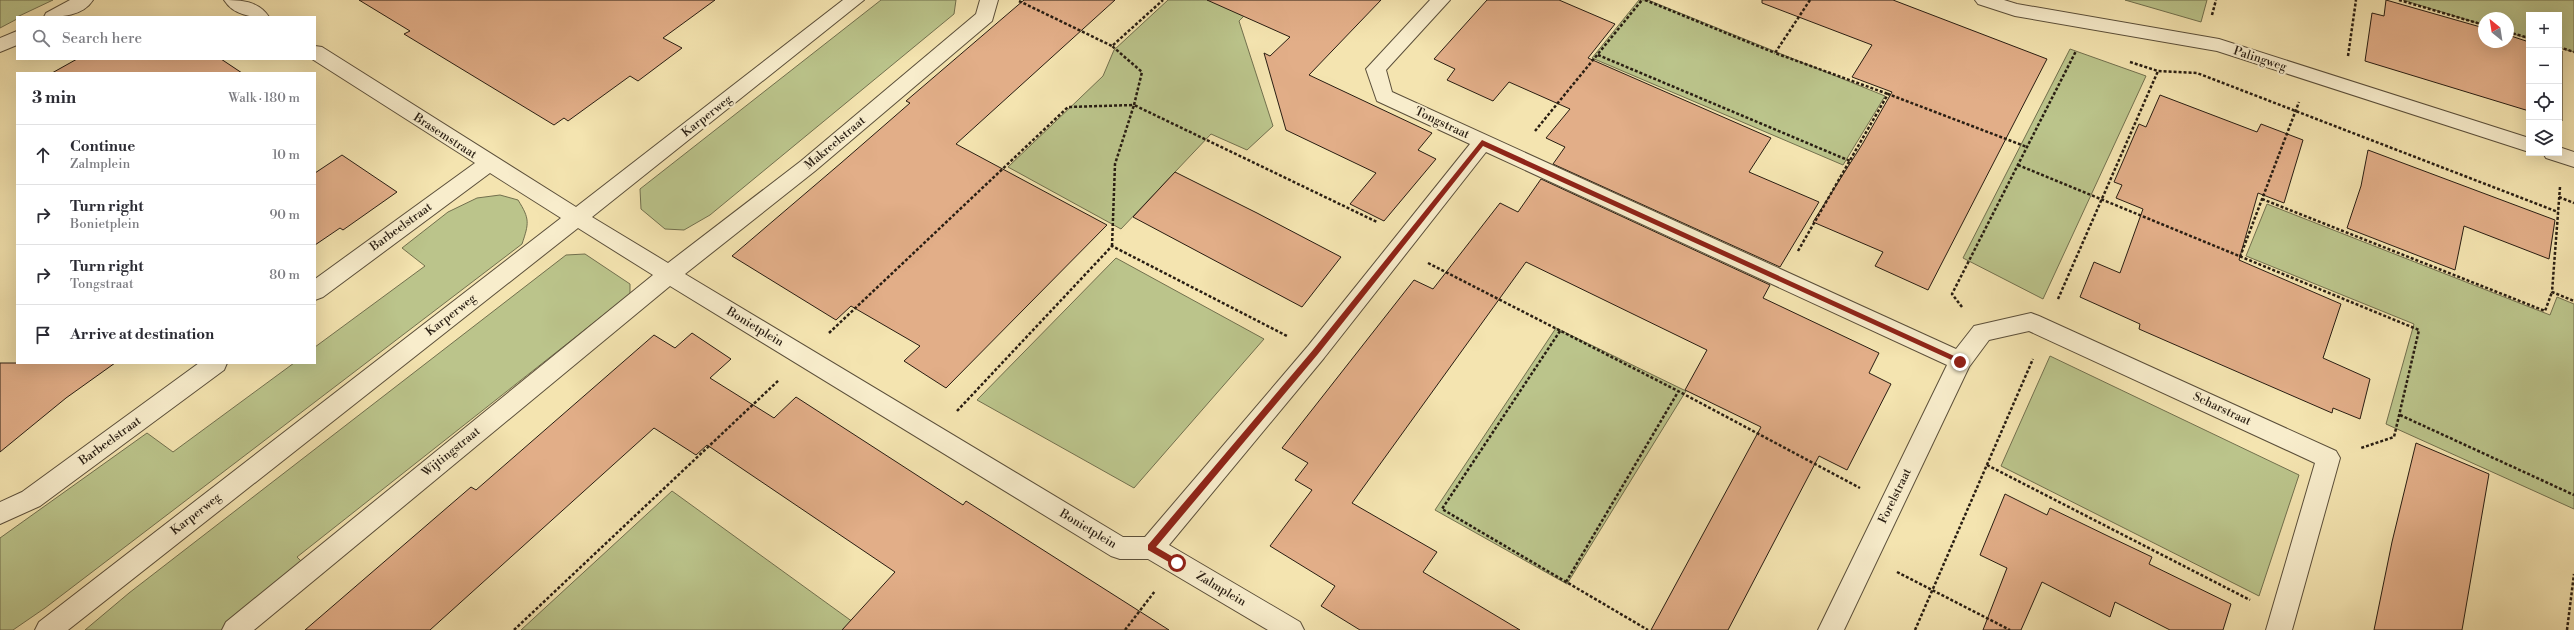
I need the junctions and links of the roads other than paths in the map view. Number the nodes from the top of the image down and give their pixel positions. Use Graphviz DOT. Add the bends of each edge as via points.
graph roads {
  1 [pos="84,0"];
  2 [pos="233,0"];
  3 [pos="855,0"];
  4 [pos="989,0"];
  5 [pos="1441,0"];
  6 [pos="1984,0"];
  7 [pos="55,16"];
  8 [pos="258,16"];
  9 [pos="16,38"];
  10 [pos="0,46"];
  11 [pos="316,53"];
  12 [pos="1482,143"];
  13 [pos="2526,144"];
  14 [pos="488,164"];
  15 [pos="576,218"];
  16 [pos="668,275"];
  17 [pos="316,290"];
  18 [pos="1960,362"];
  19 [pos="215,364"];
  20 [pos="0,513"];
  21 [pos="1151,548"];
  22 [pos="2281,623"];
  23 [pos="48,630"];
  24 [pos="235,630"];
  25 [pos="1291,630"];
  26 [pos="1831,630"];
  1 -- 7 [label="street"];
  2 -- 8 [label="street"];
  3 -- 15 [label="street, Karperweg"];
  4 -- 16 [label="street, Makreelstraat" via="985,17 808,166"];
  5 -- 12 [label="street, Tongstraat" via="1376,69 1384,96"];
  6 -- 13 [label="street, Palingweg" via="2015,10 2219,45"];
  9 -- 10 [label="street"];
  11 -- 14 [label="street, Brasemstraat"];
  12 -- 18 [label="street, Tongstraat"];
  12 -- 21 [label="street" via="1316,352"];
  14 -- 15 [label="street, Brasemstraat"];
  14 -- 17 [label="street, Barbeelstraat"];
  15 -- 16 [label="street, Bonietplein"];
  15 -- 23 [label="street, Karperweg"];
  16 -- 21 [label="street, Bonietplein" via="1120,548"];
  16 -- 24 [label="street, Wijtingstraat"];
  18 -- 22 [label="street, Scharstraat" via="1982,332 2031,322 2328,458"];
  18 -- 26 [label="street, Forelstraat"];
  19 -- 20 [label="street, Barbeelstraat" via="31,499"];
  21 -- 25 [label="street, Zalmplein"];
}
